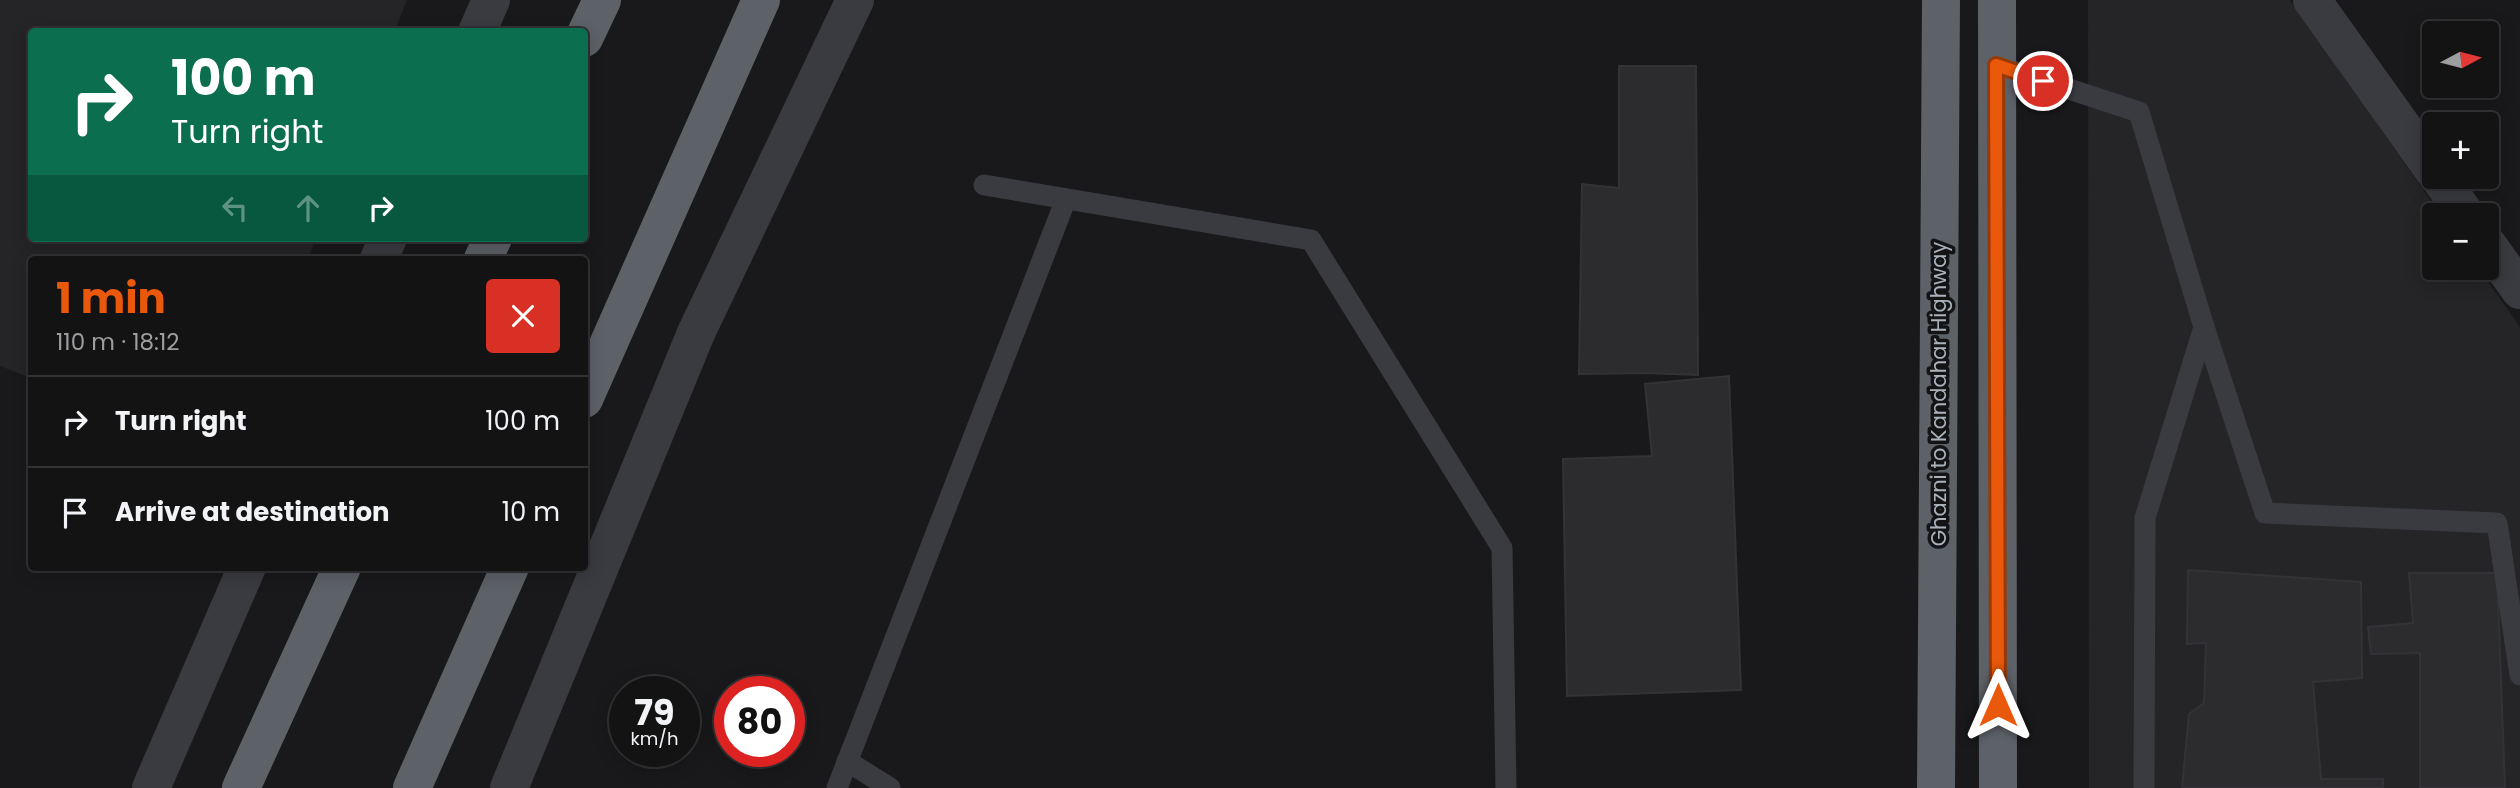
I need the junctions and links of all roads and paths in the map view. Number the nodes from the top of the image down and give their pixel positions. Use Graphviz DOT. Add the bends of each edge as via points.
graph roads {
  1 [pos="491,0"];
  2 [pos="602,0"];
  3 [pos="761,0"];
  4 [pos="855,0"];
  5 [pos="1941,0"];
  6 [pos="1997,0"];
  7 [pos="2312,0"];
  8 [pos="479,28"];
  9 [pos="588,30"];
  10 [pos="1996,65"];
  11 [pos="2422,154"];
  12 [pos="984,185"];
  13 [pos="1066,199"];
  14 [pos="2499,261"];
  15 [pos="2520,290"];
  16 [pos="2204,327"];
  17 [pos="588,390"];
  18 [pos="245,571"];
  19 [pos="340,571"];
  20 [pos="508,571"];
  21 [pos="2520,675"];
  22 [pos="847,761"];
  23 [pos="151,788"];
  24 [pos="241,788"];
  25 [pos="412,788"];
  26 [pos="509,788"];
  27 [pos="837,788"];
  28 [pos="890,788"];
  29 [pos="1506,788"];
  30 [pos="1936,788"];
  31 [pos="1998,788"];
  32 [pos="2144,788"];
  1 -- 8 [label="street"];
  2 -- 9 [label="highway"];
  3 -- 17 [label="highway"];
  4 -- 26 [label="street" via="696,333"];
  5 -- 30 [label="highway, Ghazni to Kandahar Highway"];
  6 -- 10 [label="highway"];
  7 -- 11 [label="street"];
  10 -- 16 [label="lane" via="2139,112"];
  10 -- 31 [label="highway"];
  12 -- 13 [label="lane"];
  13 -- 22 [label="lane"];
  13 -- 29 [label="lane" via="1311,240 1502,548"];
  14 -- 15 [label="street"];
  16 -- 21 [label="lane" via="2265,513 2497,523"];
  16 -- 32 [label="lane" via="2146,518"];
  18 -- 23 [label="street"];
  19 -- 24 [label="highway"];
  20 -- 25 [label="highway"];
  22 -- 27 [label="lane"];
  22 -- 28 [label="lane"];
}
